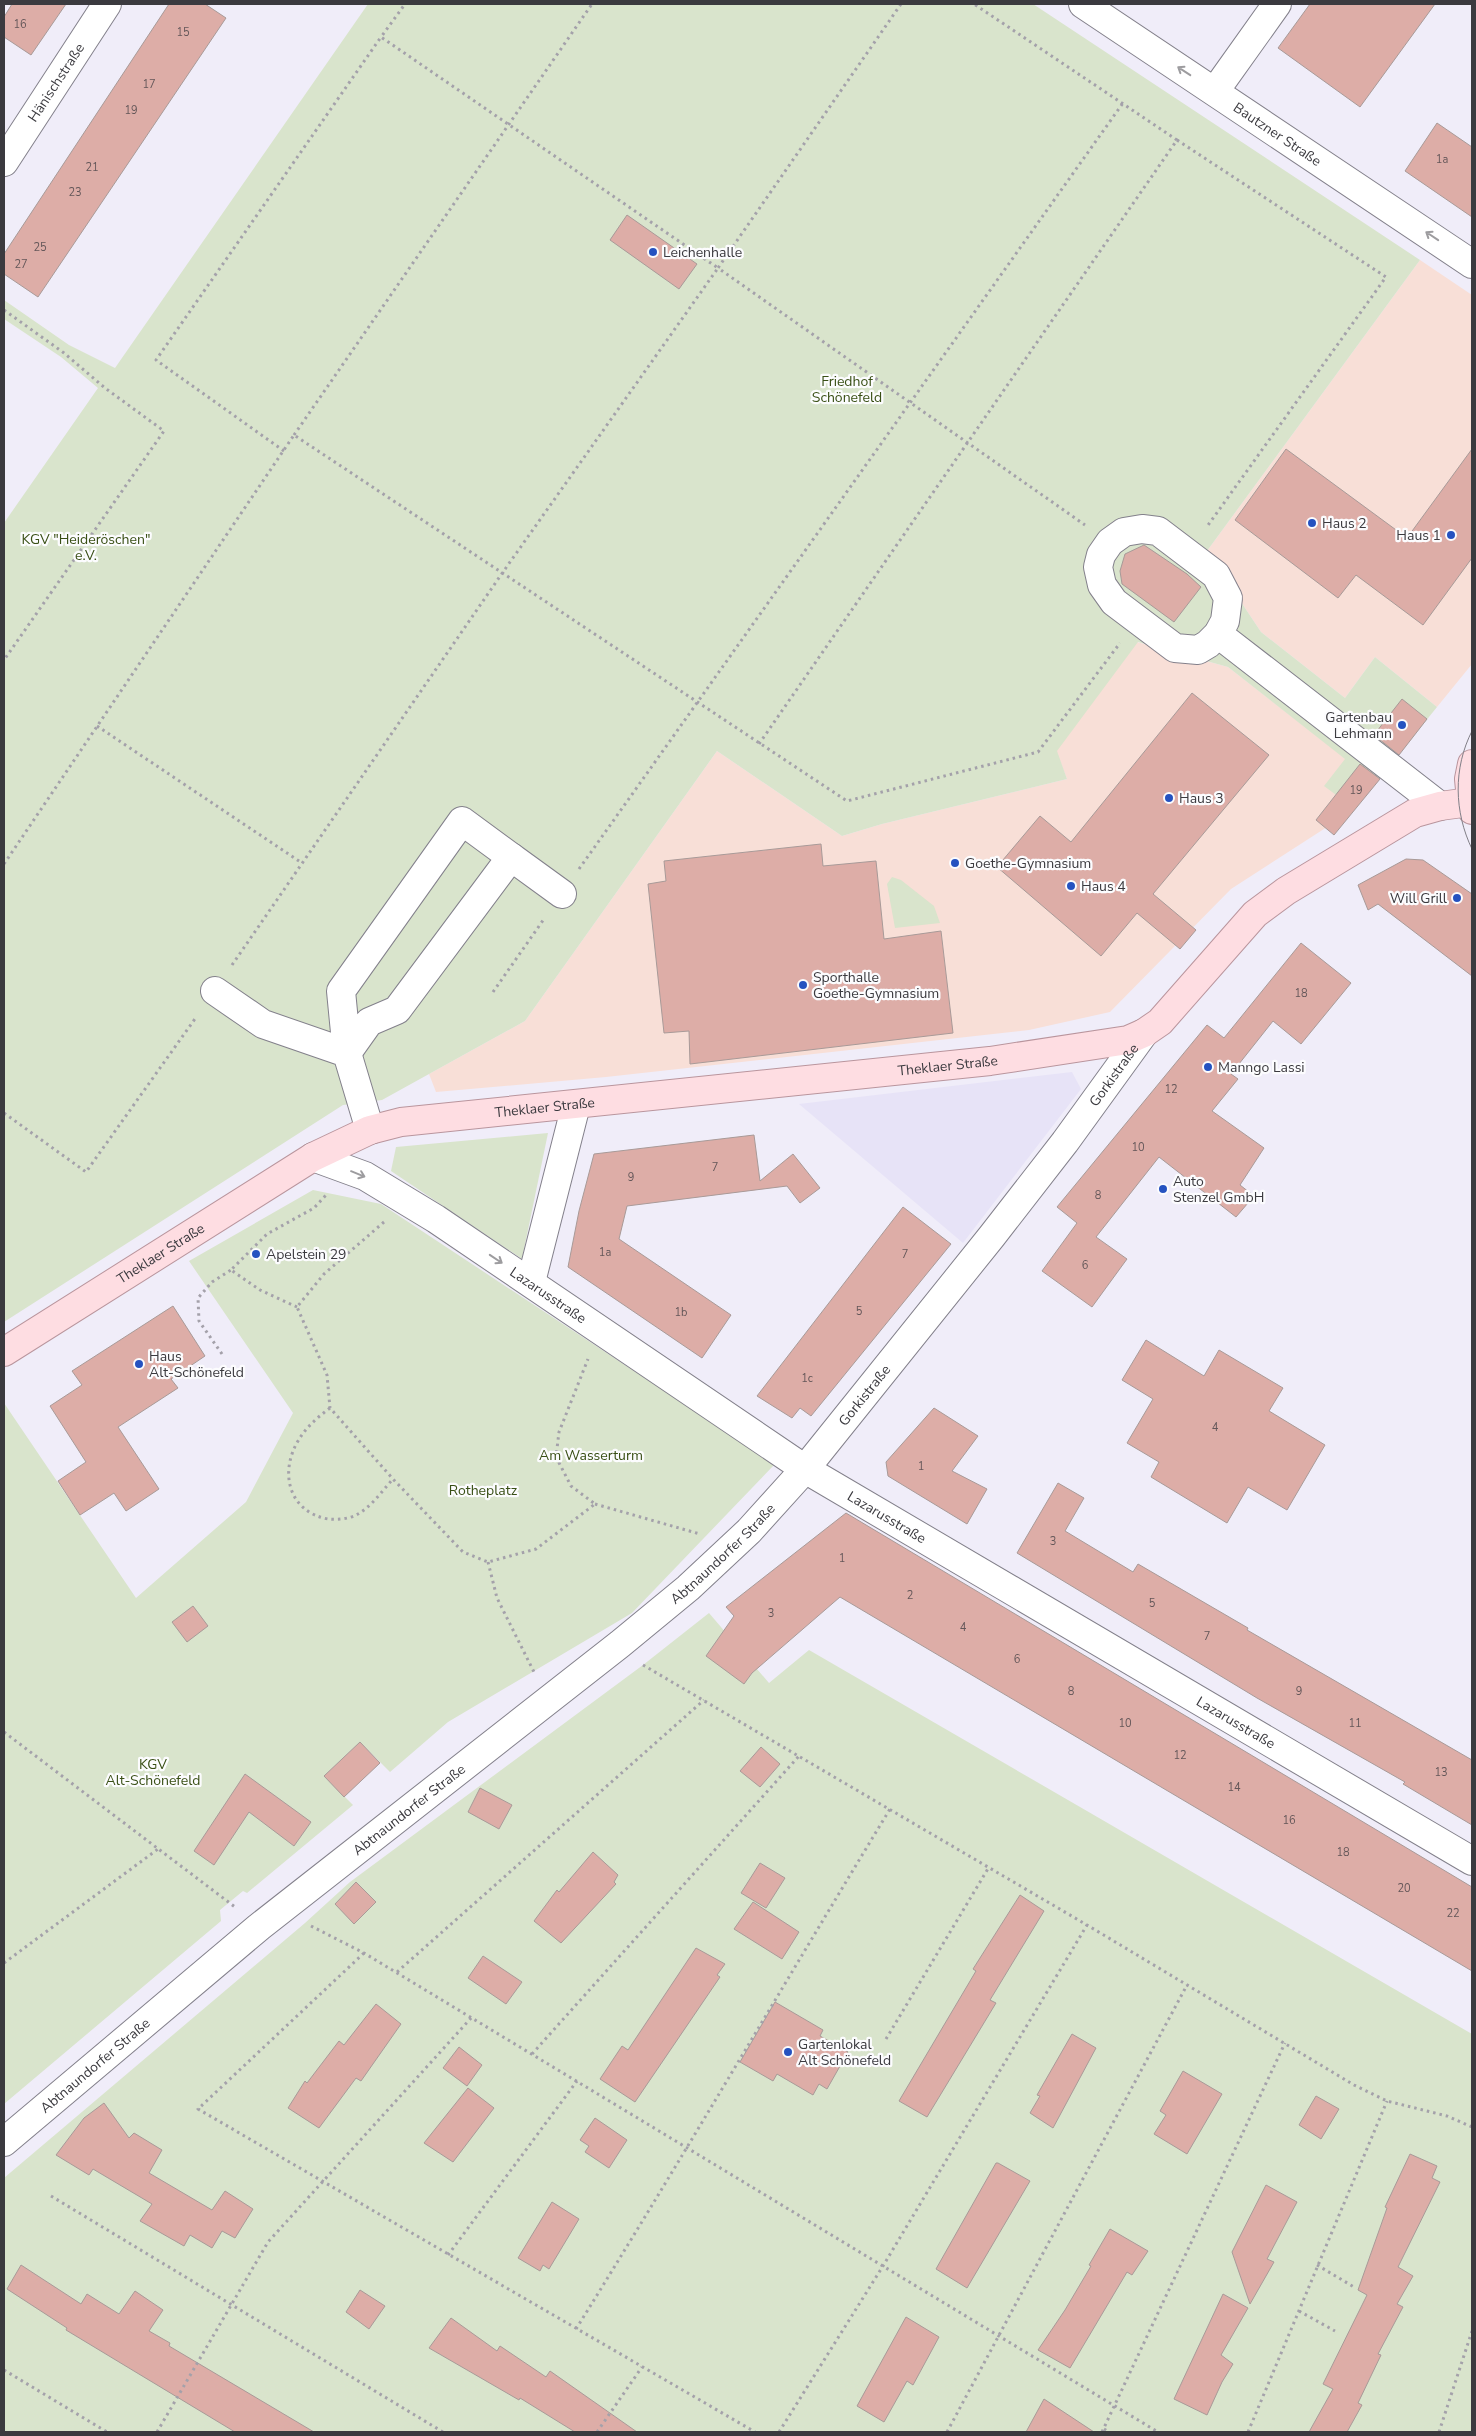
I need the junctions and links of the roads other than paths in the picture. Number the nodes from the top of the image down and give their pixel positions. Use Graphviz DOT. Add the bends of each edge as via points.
graph roads {
  1 [pos="107,4"];
  2 [pos="1083,4"];
  3 [pos="1277,4"];
  4 [pos="1215,91"];
  5 [pos="4,162"];
  6 [pos="1472,264"];
  7 [pos="1218,634"];
  8 [pos="1472,764"];
  9 [pos="1440,806"];
  10 [pos="1471,806"];
  11 [pos="511,857"];
  12 [pos="562,894"];
  13 [pos="215,991"];
  14 [pos="1144,1033"];
  15 [pos="347,1053"];
  16 [pos="576,1105"];
  17 [pos="370,1130"];
  18 [pos="313,1157"];
  19 [pos="531,1282"];
  20 [pos="4,1352"];
  21 [pos="805,1469"];
  22 [pos="1472,1861"];
  23 [pos="4,2142"];
  1 -- 5 [label="street, Hänischstraße"];
  4 -- 2 [label="street, Bautzner Straße, one-way"];
  3 -- 4 [label="street"];
  6 -- 4 [label="street, Bautzner Straße, one-way"];
  7 -- 7 [label="street" via="1225,621 1228,598 1216,575 1158,531 1124,532 1110,542 1098,567 1102,585 1114,602 1175,648 1198,650"];
  7 -- 9 [label="street"];
  8 -- 10 [label="main road, Gorkistraße"];
  9 -- 10 [label="main road, Gorkistraße"];
  9 -- 14 [label="main road, Gorkistraße" via="1401,821 1319,870 1255,914 1175,1006"];
  11 -- 12 [label="street"];
  11 -- 15 [label="street" via="397,1010 369,1022"];
  11 -- 15 [label="street" via="462,821 341,991"];
  13 -- 15 [label="street" via="263,1024"];
  14 -- 16 [label="main road, Theklaer Straße" via="1113,1044 1045,1054"];
  14 -- 21 [label="street, Gorkistraße" via="1065,1142"];
  15 -- 17 [label="street"];
  16 -- 17 [label="main road, Theklaer Straße" via="401,1122"];
  16 -- 19 [label="street"];
  17 -- 18 [label="main road, Theklaer Straße"];
  18 -- 19 [label="street, Lazarusstraße, one-way" via="365,1176"];
  18 -- 20 [label="main road, Theklaer Straße"];
  19 -- 21 [label="street, Lazarusstraße"];
  21 -- 22 [label="street, Lazarusstraße"];
  21 -- 23 [label="street, Abtnaundorfer Straße" via="736,1544 681,1594 258,1927"];
}
